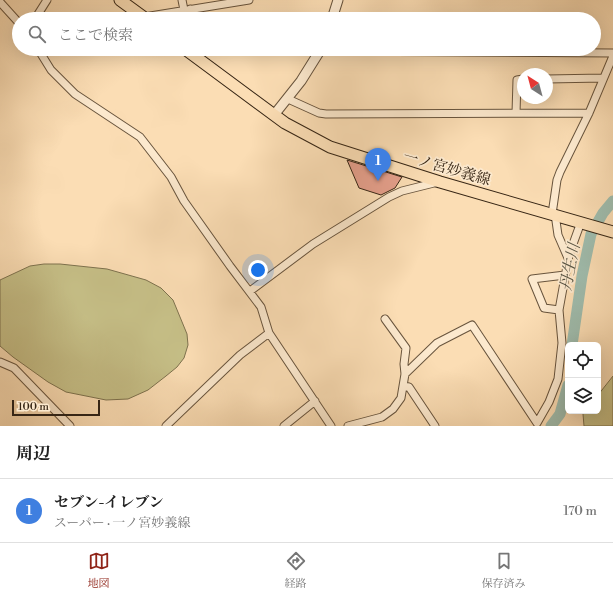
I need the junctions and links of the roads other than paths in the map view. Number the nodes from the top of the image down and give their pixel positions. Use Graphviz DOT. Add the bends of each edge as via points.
graph roads {
  1 [pos="47,0"];
  2 [pos="120,0"];
  3 [pos="182,0"];
  4 [pos="249,0"];
  5 [pos="338,0"];
  6 [pos="0,2"];
  7 [pos="187,10"];
  8 [pos="39,12"];
  9 [pos="137,12"];
  10 [pos="176,12"];
  11 [pos="334,12"];
  12 [pos="12,15"];
  13 [pos="601,55"];
  14 [pos="613,55"];
  15 [pos="43,56"];
  16 [pos="197,56"];
  17 [pos="317,56"];
  18 [pos="603,78"];
  19 [pos="553,79"];
  20 [pos="517,80"];
  21 [pos="288,99"];
  22 [pos="516,113"];
  23 [pos="589,113"];
  24 [pos="274,115"];
  25 [pos="440,182"];
  26 [pos="554,214"];
  27 [pos="583,223"];
  28 [pos="611,231"];
  29 [pos="568,258"];
  30 [pos="566,275"];
  31 [pos="250,291"];
  32 [pos="559,310"];
  33 [pos="385,319"];
  34 [pos="269,333"];
  35 [pos="0,362"];
  36 [pos="405,374"];
  37 [pos="403,386"];
  38 [pos="315,401"];
  39 [pos="70,426"];
  40 [pos="166,426"];
  41 [pos="284,426"];
  42 [pos="331,426"];
  43 [pos="348,426"];
  44 [pos="435,426"];
  1 -- 8 [label="street"];
  2 -- 9 [label="main road"];
  3 -- 7 [label="street"];
  4 -- 7 [label="street"];
  5 -- 11 [label="street"];
  6 -- 12 [label="street"];
  7 -- 10 [label="street"];
  13 -- 14 [label="street"];
  14 -- 18 [label="street"];
  15 -- 31 [label="street" via="75,94 147,144 171,177 184,201"];
  16 -- 24 [label="main road, 一ノ宮妙義線"];
  17 -- 21 [label="street"];
  18 -- 19 [label="street"];
  18 -- 23 [label="street"];
  20 -- 22 [label="street"];
  21 -- 22 [label="street" via="326,114"];
  21 -- 24 [label="street"];
  22 -- 23 [label="street"];
  23 -- 26 [label="street" via="557,180"];
  24 -- 25 [label="main road, 一ノ宮妙義線" via="303,134 330,147"];
  25 -- 26 [label="main road, 一ノ宮妙義線"];
  25 -- 31 [label="street" via="402,190 389,197 313,244"];
  26 -- 27 [label="main road, 一ノ宮妙義線"];
  26 -- 29 [label="street" via="558,235"];
  27 -- 28 [label="main road, 一ノ宮妙義線"];
  27 -- 29 [label="street"];
  29 -- 30 [label="street"];
  30 -- 32 [label="street"];
  30 -- 32 [label="street" via="532,279 544,308"];
  31 -- 34 [label="street" via="261,307"];
  32 -- 36 [label="street" via="562,343 558,379 537,423 472,325 437,343"];
  33 -- 36 [label="street" via="406,348"];
  34 -- 38 [label="street"];
  34 -- 40 [label="street" via="240,355"];
  35 -- 39 [label="street" via="14,368"];
  36 -- 37 [label="street"];
  37 -- 43 [label="street" via="401,398 393,409 382,416"];
  37 -- 44 [label="street" via="409,387"];
  38 -- 41 [label="street"];
  38 -- 42 [label="street"];
}
